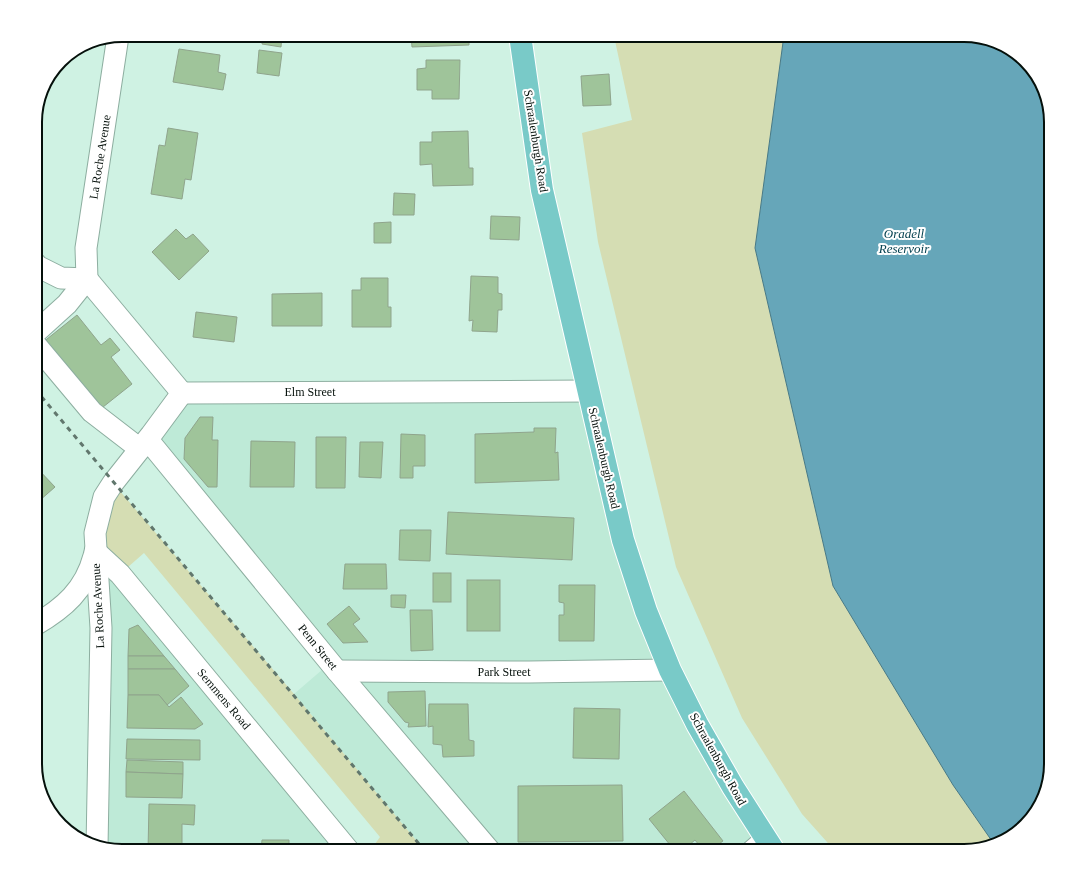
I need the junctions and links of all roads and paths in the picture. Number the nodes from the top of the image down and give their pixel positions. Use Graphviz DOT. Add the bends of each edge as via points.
graph roads {
  1 [pos="117,42"];
  2 [pos="521,42"];
  3 [pos="42,268"];
  4 [pos="87,278"];
  5 [pos="42,327"];
  6 [pos="42,352"];
  7 [pos="588,391"];
  8 [pos="182,393"];
  9 [pos="144,444"];
  10 [pos="95,551"];
  11 [pos="42,620"];
  12 [pos="670,670"];
  13 [pos="337,671"];
  14 [pos="97,840"];
  15 [pos="344,844"];
  16 [pos="484,844"];
  17 [pos="762,844"];
  1 -- 4 [label="street, La Roche Avenue" via="86,248"];
  2 -- 7 [label="main road, Schraalenburgh Road" via="542,190"];
  3 -- 4 [label="street" via="61,278"];
  4 -- 5 [label="street" via="67,304"];
  4 -- 8 [label="street"];
  6 -- 9 [label="street, Penn Street" via="92,412"];
  7 -- 8 [label="street, Elm Street"];
  7 -- 12 [label="main road, Schraalenburgh Road" via="623,540 646,611"];
  8 -- 9 [label="street, La Roche Avenue"];
  9 -- 10 [label="street, La Roche Avenue" via="104,497 94,533"];
  9 -- 13 [label="street, Penn Street"];
  10 -- 11 [label="street" via="90,571 79,589 66,605"];
  10 -- 14 [label="street, La Roche Avenue" via="101,628"];
  10 -- 15 [label="street, Semmens Road" via="120,574"];
  12 -- 13 [label="street, Park Street"];
  12 -- 17 [label="main road, Schraalenburgh Road"];
  13 -- 16 [label="street, Penn Street"];
}
